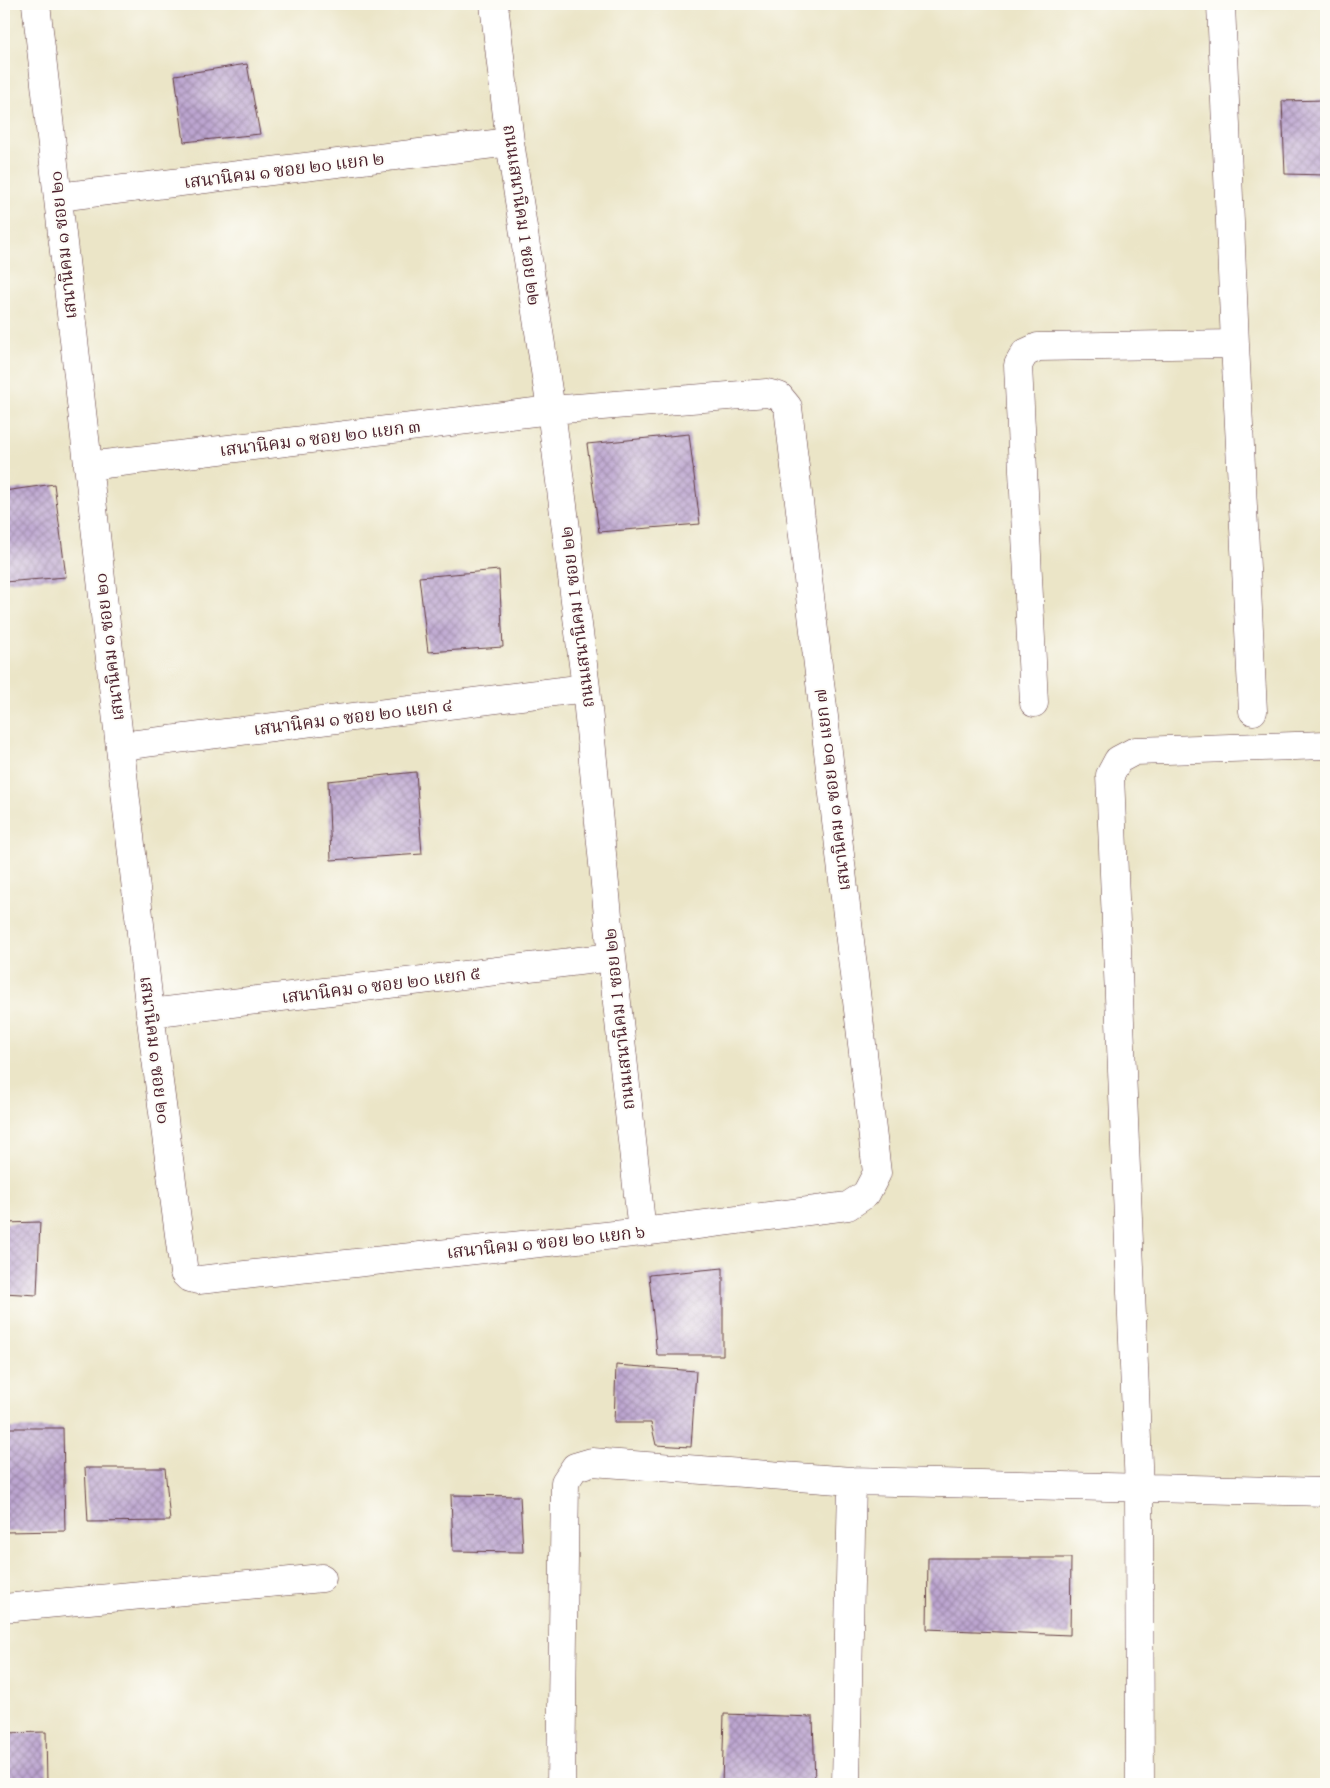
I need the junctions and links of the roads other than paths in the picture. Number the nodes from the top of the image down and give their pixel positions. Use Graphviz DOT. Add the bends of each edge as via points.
graph roads {
  1 [pos="36,4"];
  2 [pos="494,4"];
  3 [pos="1221,4"];
  4 [pos="510,142"];
  5 [pos="58,197"];
  6 [pos="1235,344"];
  7 [pos="788,407"];
  8 [pos="551,410"];
  9 [pos="88,466"];
  10 [pos="586,688"];
  11 [pos="1034,703"];
  12 [pos="1253,711"];
  13 [pos="1326,745"];
  14 [pos="121,746"];
  15 [pos="612,957"];
  16 [pos="150,1012"];
  17 [pos="876,1173"];
  18 [pos="642,1232"];
  19 [pos="199,1280"];
  20 [pos="852,1481"];
  21 [pos="1138,1489"];
  22 [pos="1326,1492"];
  23 [pos="322,1578"];
  24 [pos="4,1608"];
  25 [pos="561,1784"];
  26 [pos="846,1784"];
  27 [pos="1140,1784"];
  1 -- 5 [label="street, เสนานิคม ๑ ซอย ๒๐"];
  2 -- 4 [label="street, ถนนเสนานิคม 1 ซอย ๒๒"];
  3 -- 6 [label="street"];
  4 -- 5 [label="street, เสนานิคม ๑ ซอย ๒๐ แยก ๒"];
  4 -- 8 [label="street, ถนนเสนานิคม 1 ซอย ๒๒"];
  5 -- 9 [label="street, เสนานิคม ๑ ซอย ๒๐"];
  6 -- 11 [label="street" via="1038,347 1025,353 1018,365"];
  6 -- 12 [label="street"];
  7 -- 8 [label="street, เสนานิคม ๑ ซอย ๒๐ แยก ๓" via="779,396 767,394"];
  7 -- 17 [label="street, เสนานิคม ๑ ซอย ๒๐ แยก ๗"];
  8 -- 9 [label="street, เสนานิคม ๑ ซอย ๒๐ แยก ๓"];
  8 -- 10 [label="street, ถนนเสนานิคม 1 ซอย ๒๒"];
  9 -- 14 [label="street, เสนานิคม ๑ ซอย ๒๐"];
  10 -- 14 [label="street, เสนานิคม ๑ ซอย ๒๐ แยก ๔"];
  10 -- 15 [label="street, ถนนเสนานิคม 1 ซอย ๒๒"];
  13 -- 21 [label="street" via="1135,751 1118,760 1110,775"];
  14 -- 16 [label="street, เสนานิคม ๑ ซอย ๒๐"];
  15 -- 16 [label="street, เสนานิคม ๑ ซอย ๒๐ แยก ๕"];
  15 -- 18 [label="street, ถนนเสนานิคม 1 ซอย ๒๒"];
  16 -- 19 [label="street, เสนานิคม ๑ ซอย ๒๐" via="184,1273"];
  17 -- 18 [label="street, เสนานิคม ๑ ซอย ๒๐ แยก ๖" via="866,1194 848,1206"];
  18 -- 19 [label="street, เสนานิคม ๑ ซอย ๒๐ แยก ๖"];
  20 -- 21 [label="street"];
  20 -- 25 [label="street" via="592,1462 575,1468 565,1482"];
  20 -- 26 [label="street"];
  21 -- 22 [label="street"];
  21 -- 27 [label="street"];
  23 -- 24 [label="street"];
}
